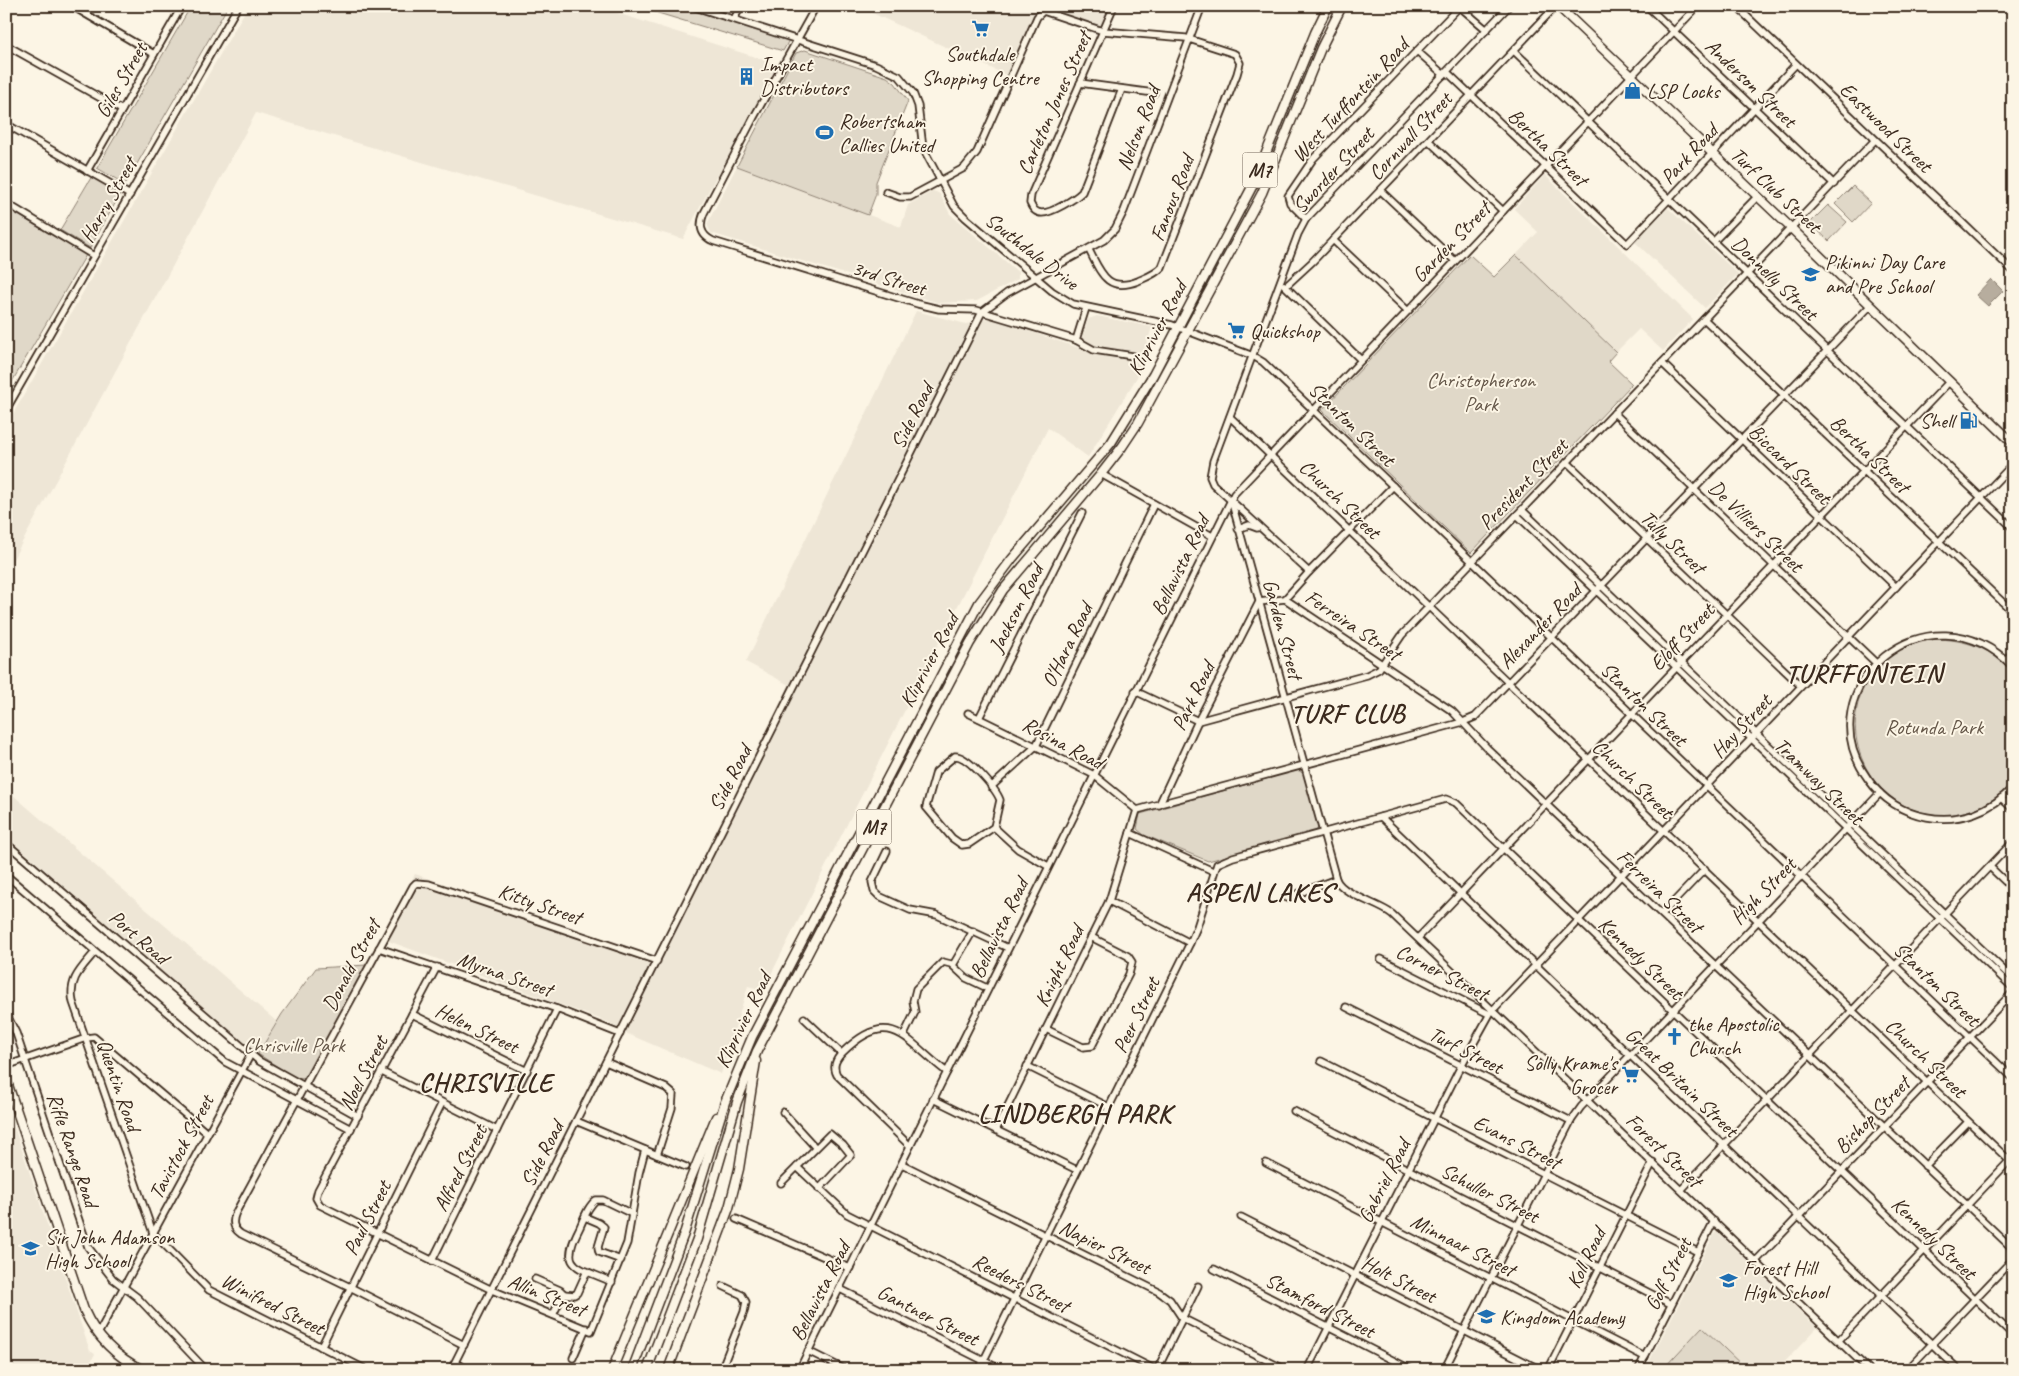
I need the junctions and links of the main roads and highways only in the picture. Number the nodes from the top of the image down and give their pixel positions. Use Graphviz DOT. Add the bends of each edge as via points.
graph roads {
  1 [pos="1328,6"];
  2 [pos="1342,6"];
  3 [pos="1557,6"];
  4 [pos="2013,443"];
  5 [pos="757,1051"];
  6 [pos="6,1079"];
  7 [pos="725,1102"];
  8 [pos="143,1370"];
  9 [pos="612,1370"];
  10 [pos="632,1370"];
  11 [pos="647,1370"];
  12 [pos="668,1370"];
  1 -- 7 [label="main road, Kliprivier Road / M7" via="1253,186 1179,328 1111,442 979,603 752,1037"];
  2 -- 5 [label="main road, Kliprivier Road / M7" via="1320,48 1262,193 1130,436 993,603"];
  3 -- 4 [label="main road, Turf Club Street"];
  5 -- 11 [label="main road, Kliprivier Road / M7" via="740,1093 697,1239"];
  5 -- 12 [label="main road" via="731,1201"];
  6 -- 8 [label="main road, Rifle Range Road" via="84,1310 98,1334 115,1352"];
  7 -- 9 [label="main road" via="716,1116"];
  7 -- 10 [label="main road, Kliprivier Road / M7" via="685,1231"];
}
